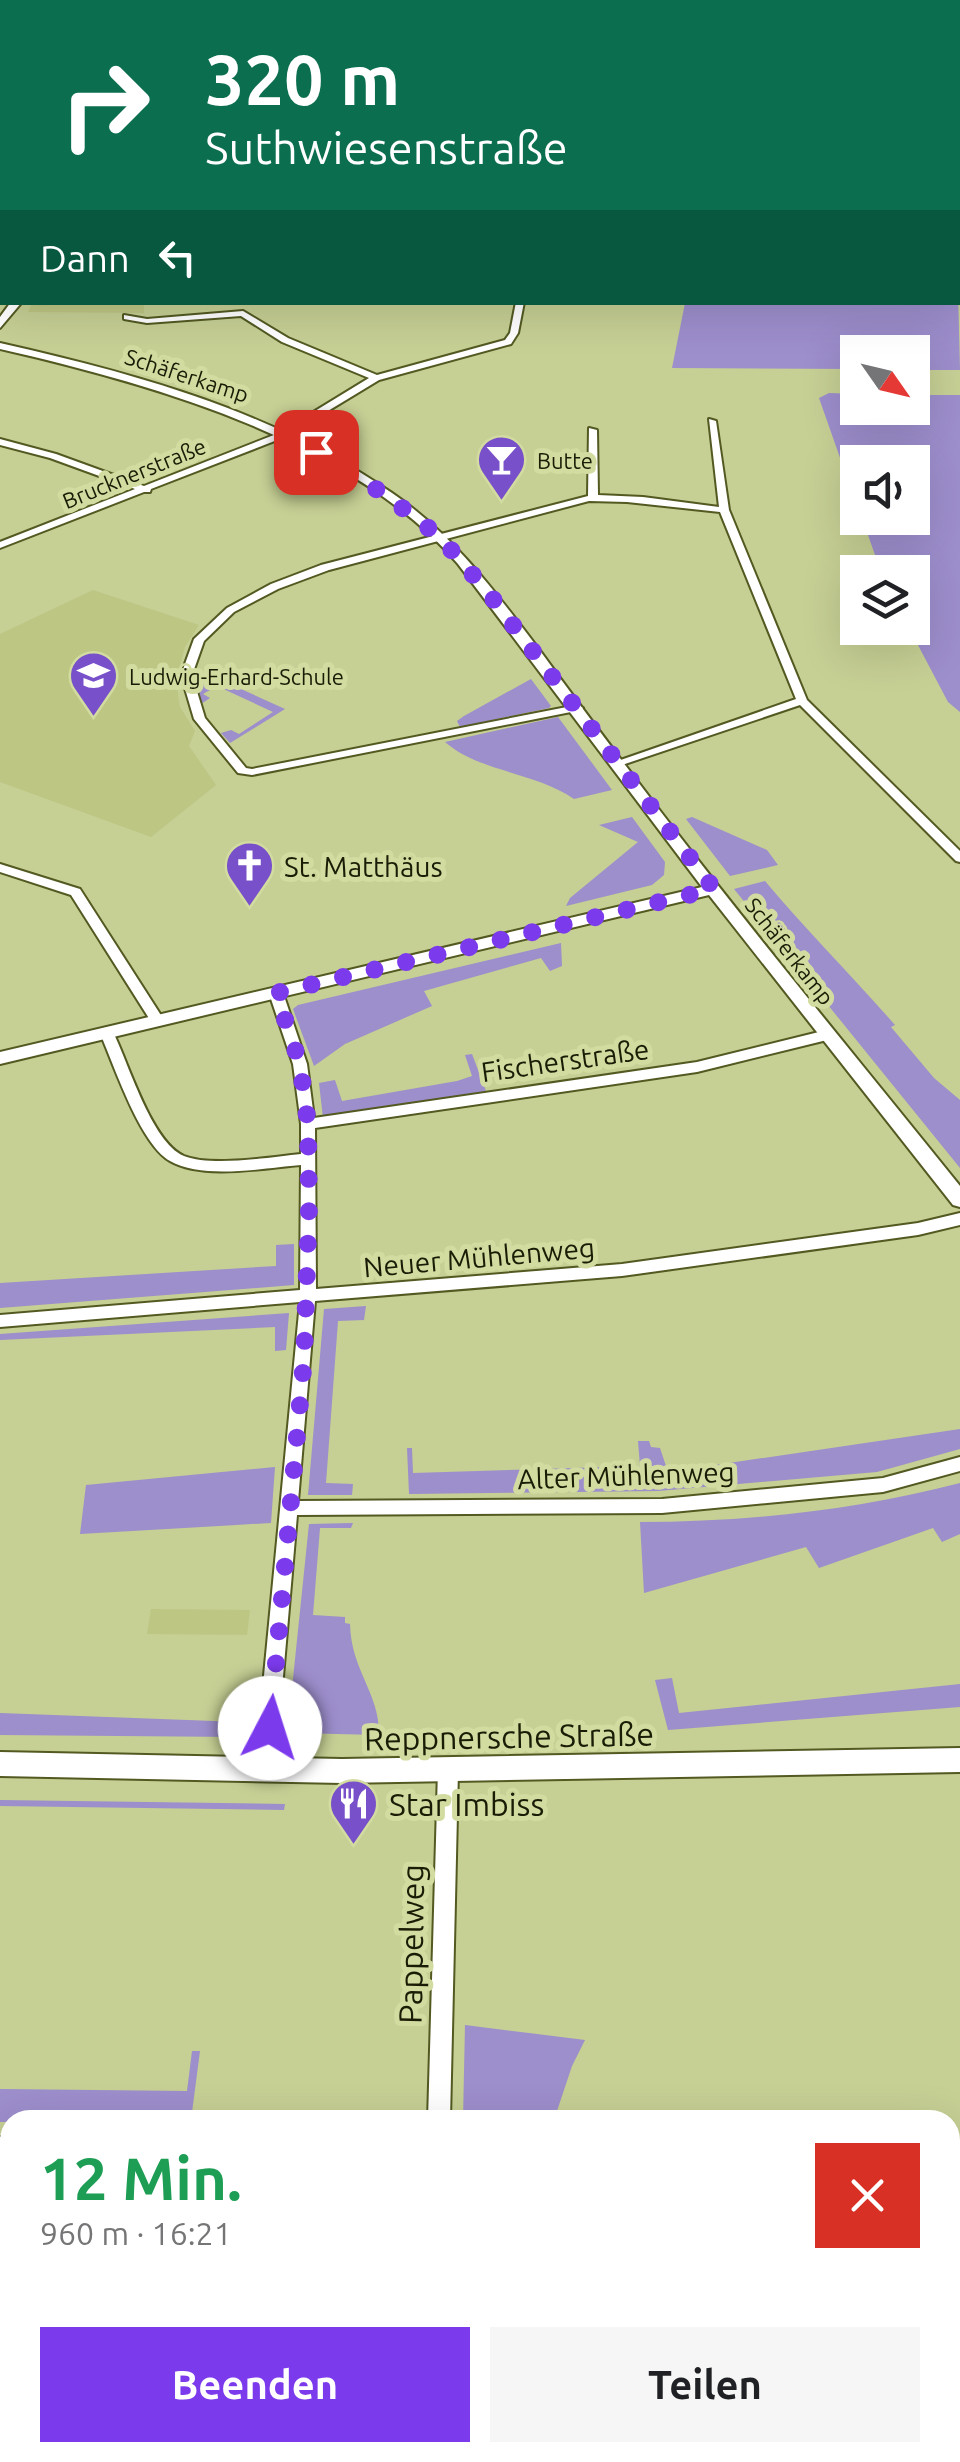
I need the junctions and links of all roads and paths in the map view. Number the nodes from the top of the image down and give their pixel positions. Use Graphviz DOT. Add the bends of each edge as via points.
graph roads {
  1 [pos="519,305"];
  2 [pos="242,308"];
  3 [pos="126,316"];
  4 [pos="0,342"];
  5 [pos="376,378"];
  6 [pos="712,422"];
  7 [pos="592,430"];
  8 [pos="282,435"];
  9 [pos="0,442"];
  10 [pos="147,490"];
  11 [pos="593,498"];
  12 [pos="724,510"];
  13 [pos="439,536"];
  14 [pos="0,545"];
  15 [pos="802,701"];
  16 [pos="576,708"];
  17 [pos="618,763"];
  18 [pos="960,858"];
  19 [pos="0,868"];
  20 [pos="714,889"];
  21 [pos="276,993"];
  22 [pos="157,1020"];
  23 [pos="107,1033"];
  24 [pos="827,1035"];
  25 [pos="0,1058"];
  26 [pos="308,1124"];
  27 [pos="308,1159"];
  28 [pos="960,1200"];
  29 [pos="960,1219"];
  30 [pos="308,1296"];
  31 [pos="0,1320"];
  32 [pos="960,1464"];
  33 [pos="290,1508"];
  34 [pos="960,1760"];
  35 [pos="0,1764"];
  36 [pos="265,1769"];
  37 [pos="448,1770"];
  38 [pos="439,2110"];
  1 -- 5 [label="street, Brucknerstraße" via="508,342"];
  2 -- 3 [label="street" via="147,321"];
  2 -- 5 [label="street" via="285,340"];
  4 -- 8 [label="street, Schäferkamp" via="210,404"];
  5 -- 8 [label="street, Brucknerstraße"];
  6 -- 12 [label="street"];
  7 -- 11 [label="street"];
  8 -- 10 [label="street, Brucknerstraße"];
  8 -- 13 [label="street, Schäferkamp" via="347,470"];
  9 -- 10 [label="street"];
  10 -- 14 [label="street, Brucknerstraße"];
  11 -- 12 [label="street"];
  11 -- 13 [label="street"];
  12 -- 15 [label="street"];
  13 -- 16 [label="street, Schäferkamp"];
  13 -- 16 [label="street" via="252,596 210,625 191,654 185,680 189,704 227,756 252,772"];
  15 -- 17 [label="street"];
  15 -- 18 [label="street"];
  16 -- 17 [label="street, Schäferkamp"];
  17 -- 20 [label="street, Schäferkamp"];
  19 -- 22 [label="street" via="76,892"];
  20 -- 21 [label="street"];
  20 -- 24 [label="street, Schäferkamp"];
  21 -- 22 [label="street"];
  21 -- 26 [label="street" via="300,1064"];
  22 -- 23 [label="street"];
  23 -- 25 [label="street"];
  23 -- 27 [label="street" via="151,1128 179,1160"];
  24 -- 26 [label="street, Fischerstraße" via="697,1067"];
  24 -- 28 [label="street, Schäferkamp"];
  26 -- 27 [label="street"];
  27 -- 30 [label="street"];
  29 -- 30 [label="street, Neuer Mühlenweg" via="622,1270"];
  30 -- 31 [label="street, Neuer Mühlenweg"];
  30 -- 33 [label="street"];
  32 -- 33 [label="street, Alter Mühlenweg" via="884,1486 662,1506"];
  33 -- 36 [label="street"];
  34 -- 37 [label="street, Reppnersche Straße"];
  35 -- 36 [label="street, Reppnersche Straße"];
  36 -- 37 [label="street, Reppnersche Straße"];
  37 -- 38 [label="street, Pappelweg"];
}
